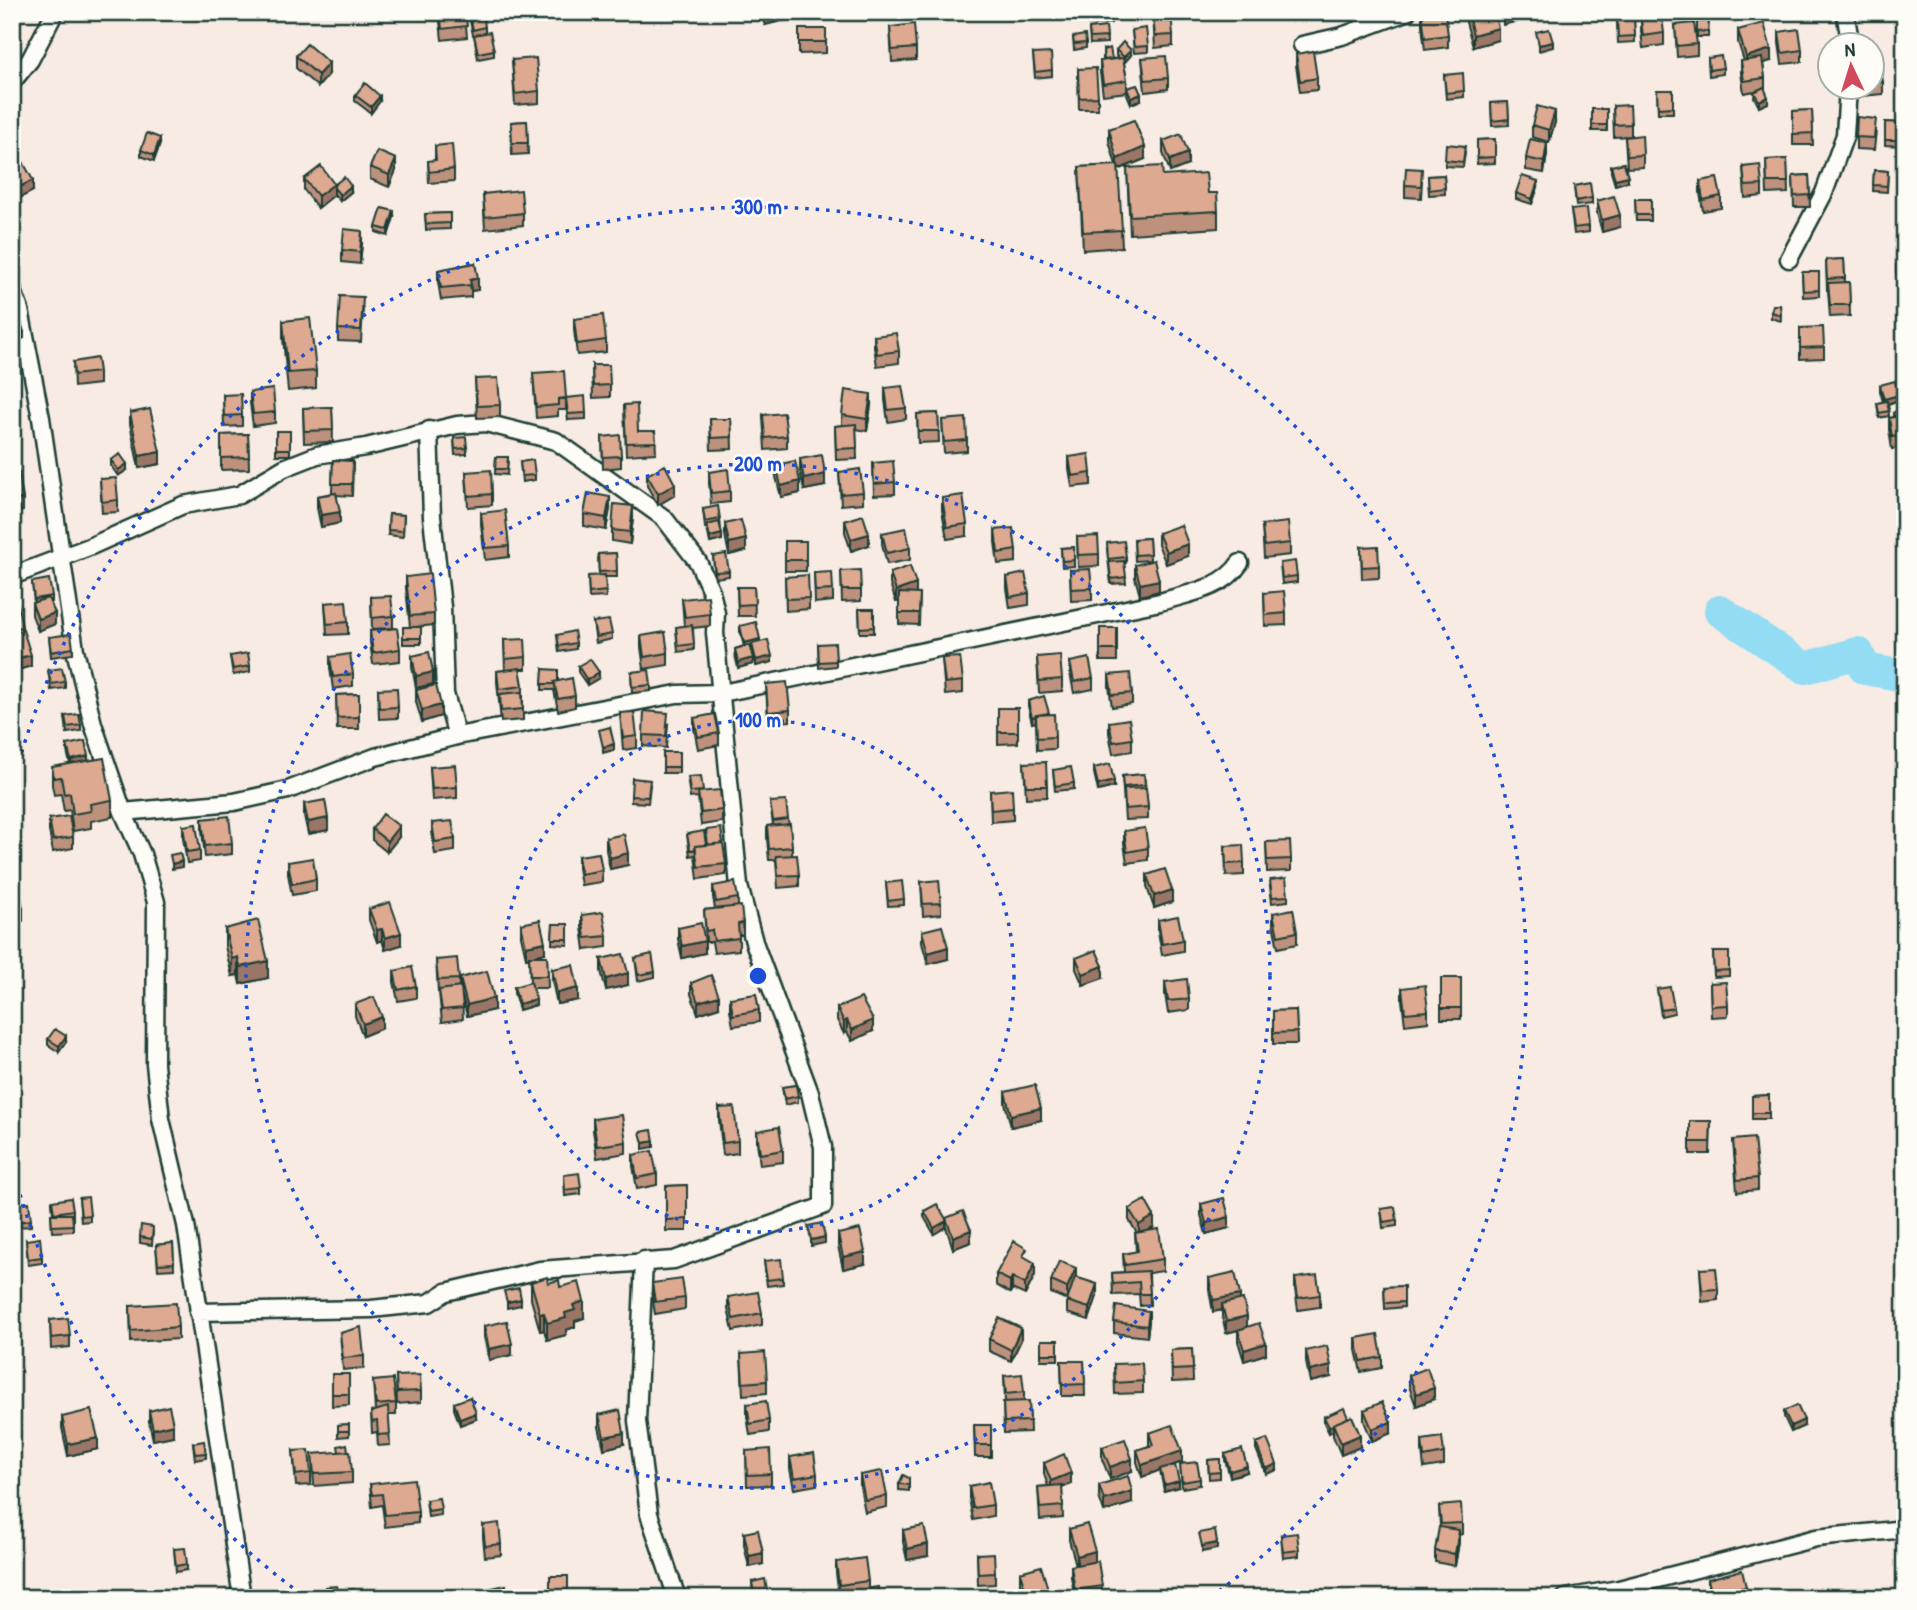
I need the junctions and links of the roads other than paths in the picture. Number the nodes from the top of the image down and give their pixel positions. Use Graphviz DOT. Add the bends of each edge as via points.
graph roads {
  1 [pos="55,12"];
  2 [pos="1407,12"];
  3 [pos="1845,12"];
  4 [pos="1849,32"];
  5 [pos="1302,45"];
  6 [pos="12,82"];
  7 [pos="1847,102"];
  8 [pos="1789,259"];
  9 [pos="12,288"];
  10 [pos="429,430"];
  11 [pos="62,558"];
  12 [pos="1240,562"];
  13 [pos="12,576"];
  14 [pos="722,692"];
  15 [pos="457,736"];
  16 [pos="122,812"];
  17 [pos="644,1260"];
  18 [pos="198,1312"];
  19 [pos="1905,1530"];
  20 [pos="242,1598"];
  21 [pos="677,1598"];
  22 [pos="1564,1598"];
  1 -- 6 [label="street" via="30,60"];
  2 -- 5 [label="street"];
  3 -- 4 [label="street"];
  7 -- 8 [label="street" via="1845,135 1824,192"];
  9 -- 11 [label="street" via="41,418"];
  10 -- 11 [label="street" via="317,454 239,495 183,505"];
  10 -- 14 [label="street" via="486,423 556,441 664,518 698,562 710,591"];
  10 -- 15 [label="street" via="445,694"];
  11 -- 13 [label="street"];
  11 -- 16 [label="street" via="75,650"];
  12 -- 14 [label="street" via="1220,583 1160,602"];
  14 -- 15 [label="street" via="640,700"];
  14 -- 17 [label="street" via="739,886 754,942 810,1093 823,1147 823,1206 674,1260"];
  15 -- 16 [label="street" via="375,757 288,790 234,802"];
  16 -- 18 [label="street" via="142,854 156,902 155,1064"];
  17 -- 18 [label="street" via="517,1274 446,1292 429,1303 371,1309"];
  17 -- 21 [label="street" via="637,1421 649,1514"];
  18 -- 20 [label="street"];
  19 -- 22 [label="street" via="1816,1538 1619,1589"];
}
